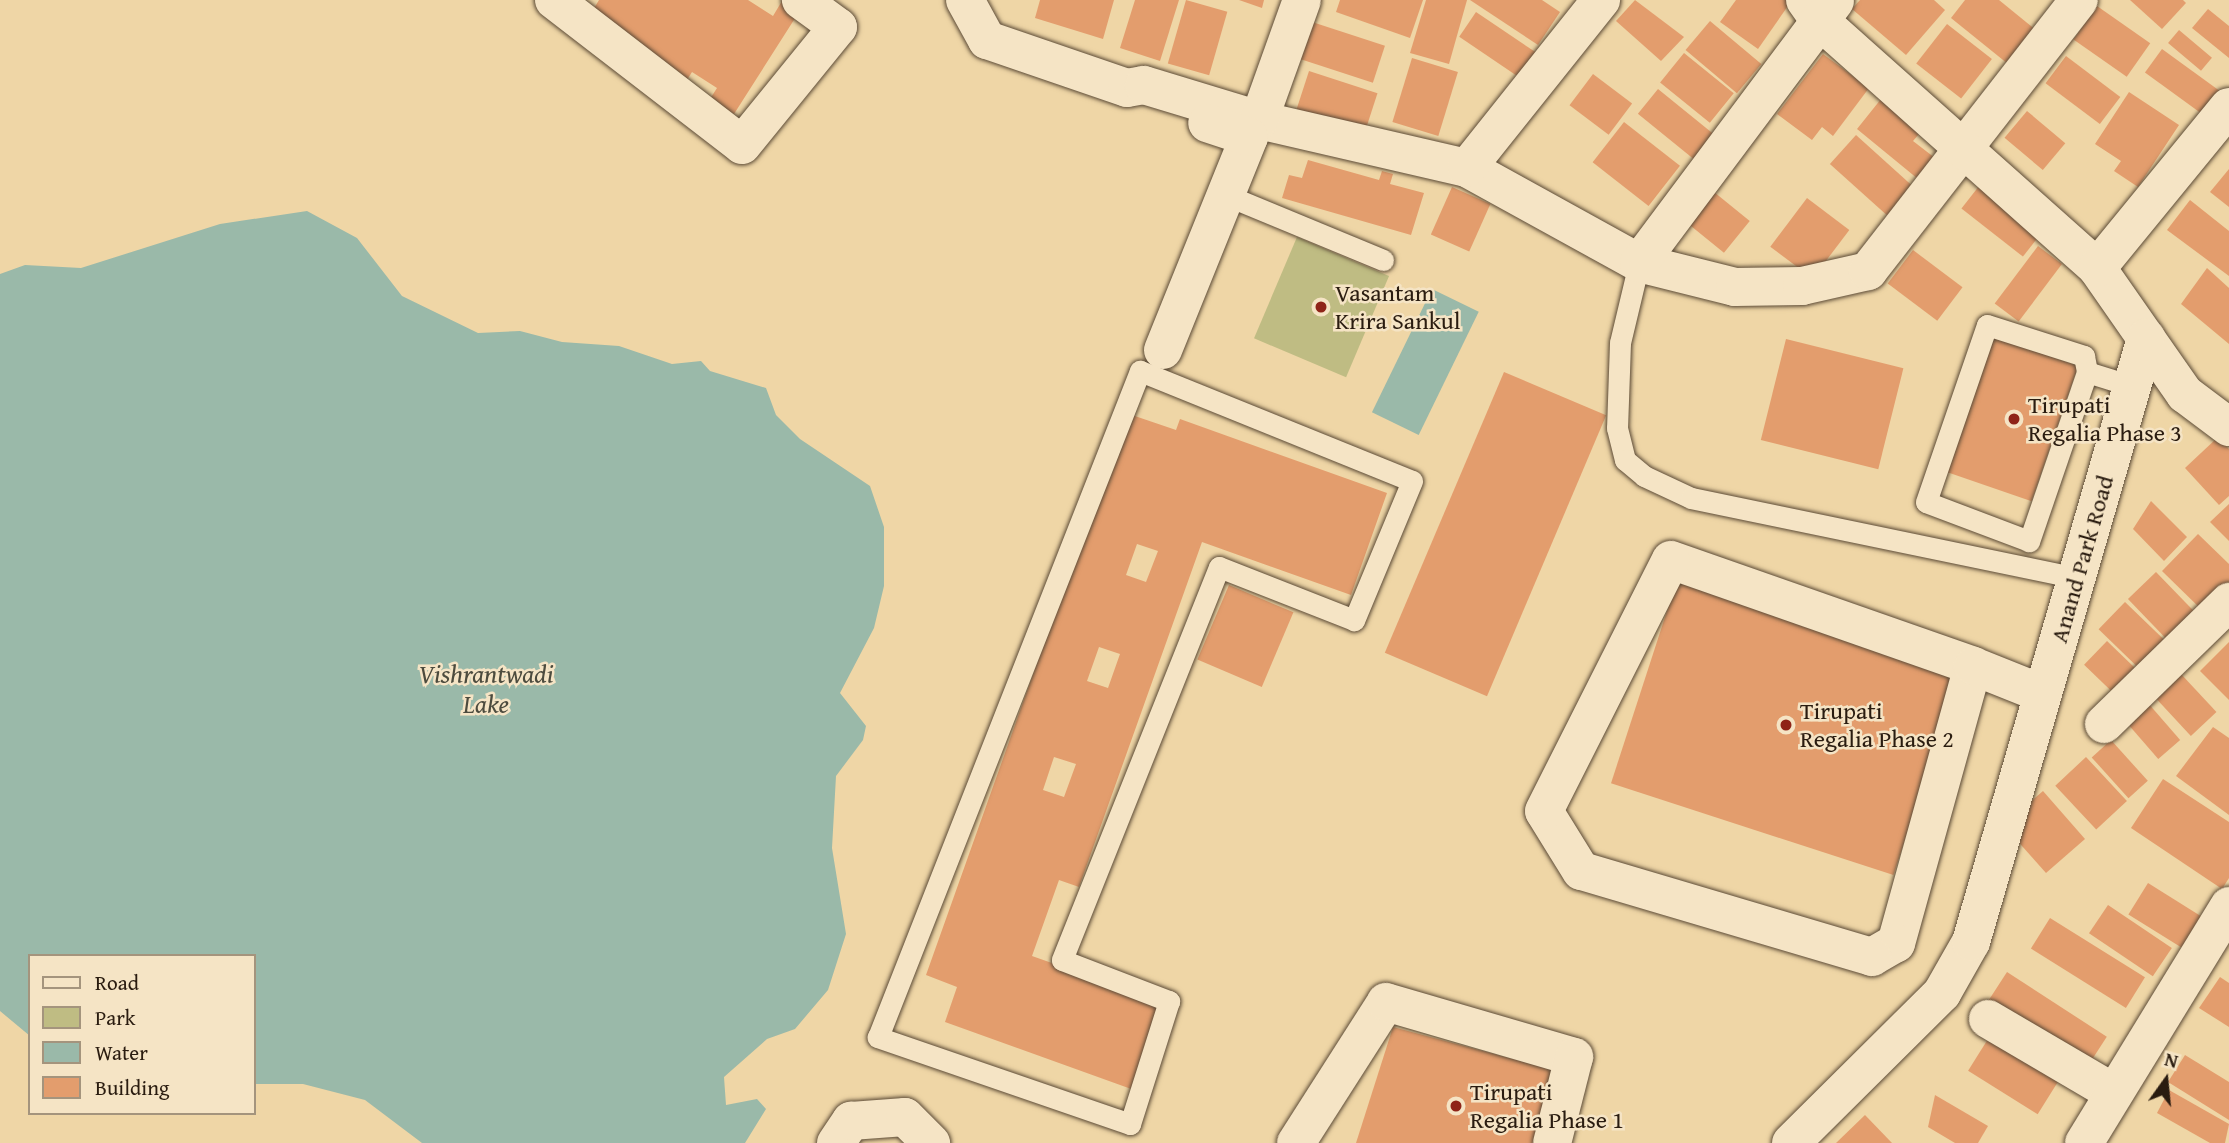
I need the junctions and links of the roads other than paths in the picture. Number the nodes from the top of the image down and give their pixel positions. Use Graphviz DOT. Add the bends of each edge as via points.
graph roads {
  1 [pos="554,0"];
  2 [pos="801,0"];
  3 [pos="965,0"];
  4 [pos="1301,0"];
  5 [pos="1601,0"];
  6 [pos="2079,0"];
  7 [pos="1820,7"];
  8 [pos="1127,88"];
  9 [pos="2229,107"];
  10 [pos="1259,120"];
  11 [pos="1967,146"];
  12 [pos="1467,168"];
  13 [pos="1226,195"];
  14 [pos="1383,260"];
  15 [pos="1639,263"];
  16 [pos="2097,268"];
  17 [pos="2146,338"];
  18 [pos="1157,363"];
  19 [pos="2087,372"];
  20 [pos="2132,386"];
  21 [pos="2229,427"];
  22 [pos="2077,578"];
  23 [pos="2229,602"];
  24 [pos="1973,666"];
  25 [pos="2043,694"];
  26 [pos="2104,724"];
  27 [pos="2229,905"];
  28 [pos="1988,1019"];
  29 [pos="2114,1093"];
  30 [pos="1349,1101"];
  31 [pos="836,1143"];
  32 [pos="932,1143"];
  33 [pos="1296,1143"];
  34 [pos="1322,1143"];
  35 [pos="1552,1143"];
  36 [pos="1791,1143"];
  37 [pos="2084,1143"];
  1 -- 2 [label="street" via="742,145 838,27"];
  3 -- 8 [label="street" via="987,40"];
  4 -- 10 [label="street"];
  5 -- 12 [label="street"];
  6 -- 11 [label="street"];
  7 -- 11 [label="street"];
  7 -- 15 [label="street"];
  8 -- 10 [label="street" via="1144,85"];
  8 -- 13 [label="street" via="1138,101 1249,137"];
  9 -- 16 [label="street"];
  10 -- 12 [label="street"];
  11 -- 15 [label="street" via="1891,246 1868,271 1845,281 1735,287"];
  11 -- 16 [label="street"];
  12 -- 15 [label="street"];
  13 -- 14 [label="lane"];
  13 -- 18 [label="street"];
  15 -- 22 [label="lane" via="1620,343 1617,428 1625,460 1644,476 1691,498"];
  16 -- 17 [label="street"];
  17 -- 20 [label="street, Anand Park Road"];
  17 -- 21 [label="street" via="2185,394"];
  18 -- 18 [label="lane" via="1140,371 878,1037 1130,1124 1169,1001 1062,960 1219,567 1354,620 1412,481"];
  19 -- 19 [label="lane" via="2084,356 1987,325 1926,502 2029,541"];
  19 -- 20 [label="lane"];
  20 -- 22 [label="street, Anand Park Road"];
  22 -- 25 [label="street, Anand Park Road"];
  23 -- 26 [label="street"];
  24 -- 24 [label="street" via="1896,943 1872,957 1581,871 1544,811 1671,560"];
  24 -- 25 [label="street"];
  25 -- 36 [label="street, Anand Park Road" via="1971,942 1942,993"];
  27 -- 29 [label="street"];
  28 -- 29 [label="street"];
  29 -- 37 [label="street"];
  30 -- 34 [label="street"];
  31 -- 32 [label="street" via="851,1121 905,1117"];
  33 -- 35 [label="street" via="1385,1002 1574,1057"];
}
